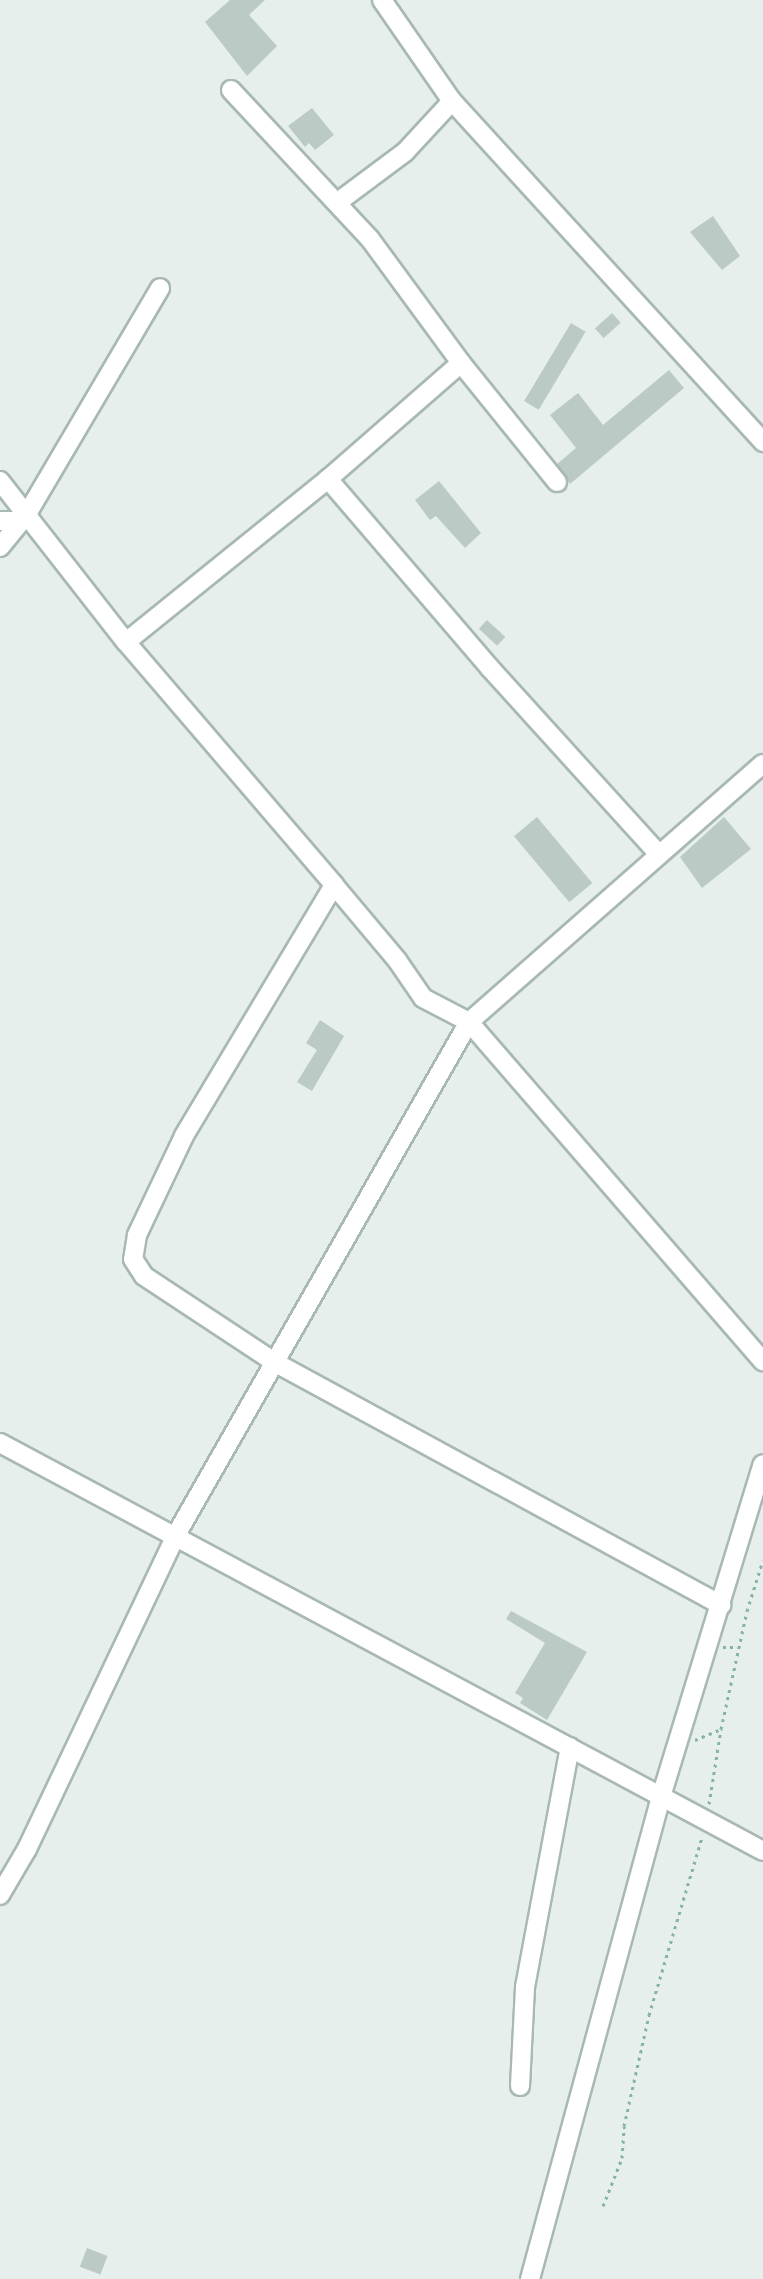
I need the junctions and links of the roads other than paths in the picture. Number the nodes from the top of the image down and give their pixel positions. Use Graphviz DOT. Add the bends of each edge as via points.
graph roads {
  1 [pos="382,0"];
  2 [pos="231,90"];
  3 [pos="452,101"];
  4 [pos="338,202"];
  5 [pos="160,288"];
  6 [pos="461,363"];
  7 [pos="763,442"];
  8 [pos="328,479"];
  9 [pos="0,481"];
  10 [pos="557,482"];
  11 [pos="24,517"];
  12 [pos="0,521"];
  13 [pos="0,547"];
  14 [pos="126,642"];
  15 [pos="763,764"];
  16 [pos="658,853"];
  17 [pos="334,885"];
  18 [pos="469,1022"];
  19 [pos="763,1361"];
  20 [pos="276,1363"];
  21 [pos="1,1445"];
  22 [pos="763,1464"];
  23 [pos="176,1534"];
  24 [pos="721,1605"];
  25 [pos="570,1748"];
  26 [pos="660,1800"];
  27 [pos="763,1851"];
  28 [pos="0,1895"];
  29 [pos="520,2086"];
  30 [pos="530,2279"];
  1 -- 3 [label="street"];
  2 -- 4 [label="street"];
  3 -- 4 [label="street" via="405,152"];
  3 -- 7 [label="street"];
  4 -- 6 [label="street"];
  5 -- 11 [label="street"];
  6 -- 8 [label="street"];
  6 -- 10 [label="street"];
  8 -- 14 [label="street"];
  8 -- 16 [label="street" via="490,668"];
  9 -- 11 [label="street"];
  11 -- 12 [label="street"];
  11 -- 13 [label="street"];
  11 -- 14 [label="street"];
  14 -- 17 [label="street"];
  15 -- 16 [label="street"];
  16 -- 18 [label="street"];
  17 -- 18 [label="street" via="397,960 423,998"];
  17 -- 20 [label="street" via="184,1136 137,1235 134,1259 144,1276"];
  18 -- 19 [label="street"];
  18 -- 20 [label="street"];
  20 -- 23 [label="street"];
  20 -- 24 [label="street"];
  21 -- 23 [label="street"];
  22 -- 24 [label="street"];
  23 -- 25 [label="street"];
  23 -- 28 [label="street" via="27,1849"];
  24 -- 26 [label="street"];
  25 -- 26 [label="street"];
  25 -- 29 [label="street" via="525,1988"];
  26 -- 27 [label="street"];
  26 -- 30 [label="street"];
}
